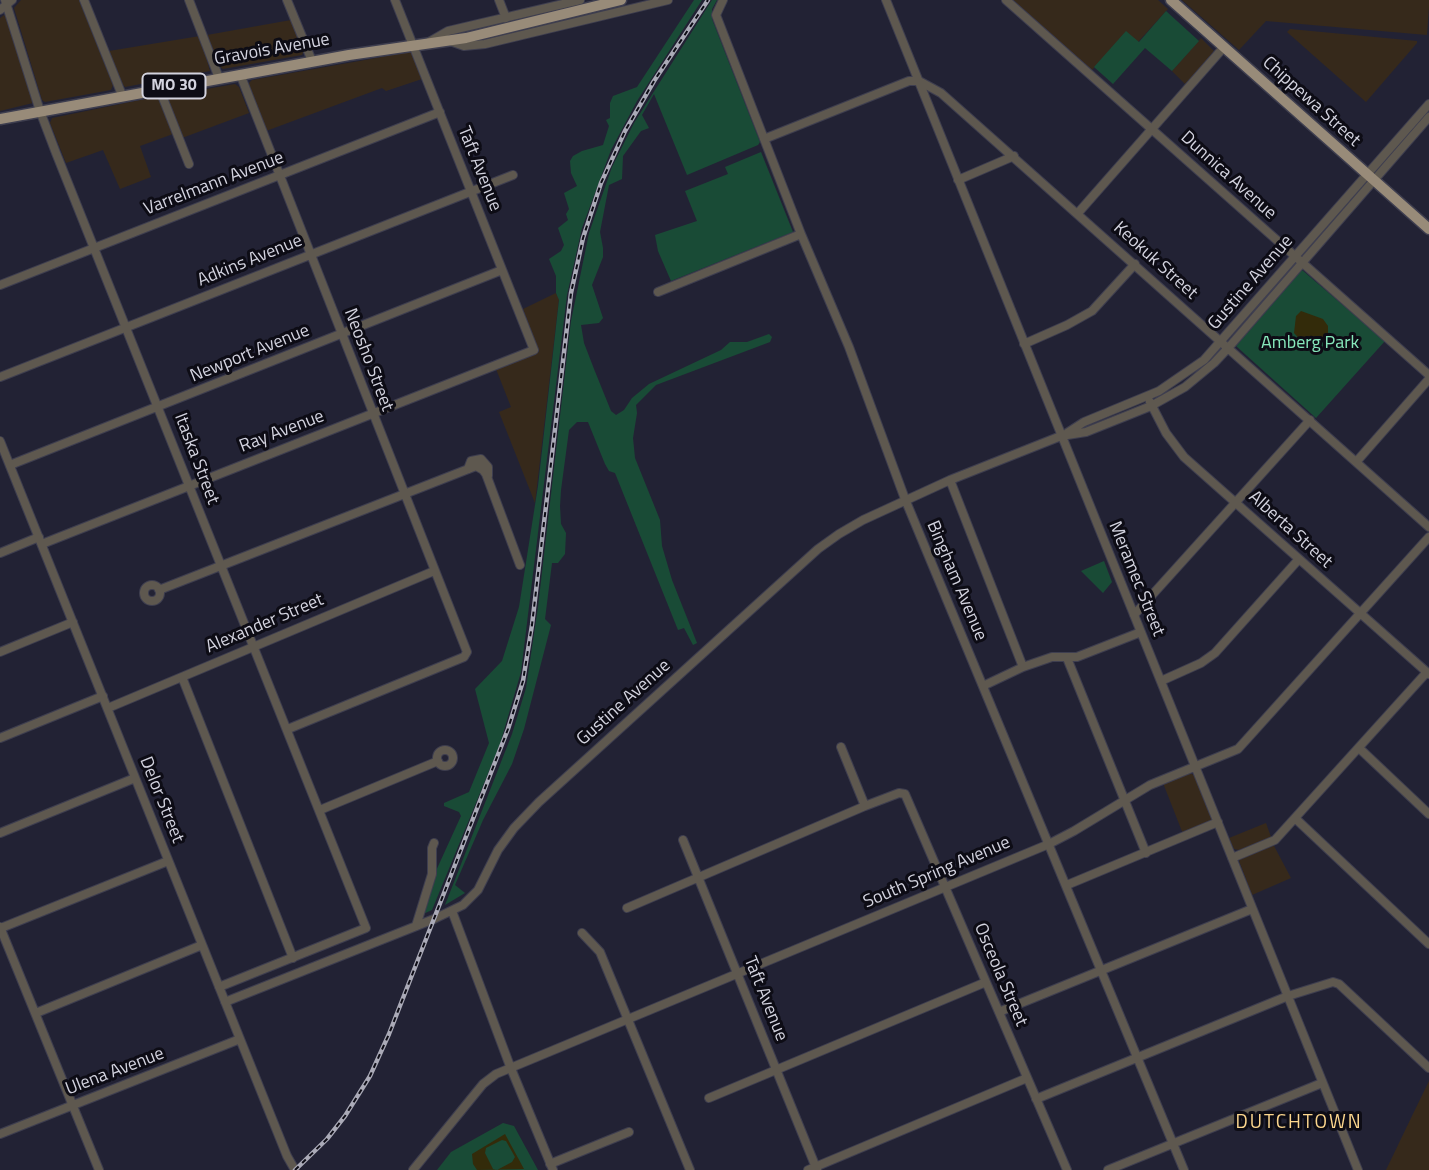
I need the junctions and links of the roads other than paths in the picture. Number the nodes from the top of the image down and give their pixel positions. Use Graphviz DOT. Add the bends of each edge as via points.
graph roads {
  1 [pos="83,0"];
  2 [pos="189,0"];
  3 [pos="287,0"];
  4 [pos="395,0"];
  5 [pos="499,0"];
  6 [pos="580,0"];
  7 [pos="621,0"];
  8 [pos="668,0"];
  9 [pos="723,0"];
  10 [pos="886,0"];
  11 [pos="1006,0"];
  12 [pos="1171,0"];
  13 [pos="8,1"];
  14 [pos="0,10"];
  15 [pos="506,18"];
  16 [pos="450,41"];
  17 [pos="428,43"];
  18 [pos="414,45"];
  19 [pos="1224,47"];
  20 [pos="312,61"];
  21 [pos="240,74"];
  22 [pos="219,78"];
  23 [pos="919,81"];
  24 [pos="159,88"];
  25 [pos="122,95"];
  26 [pos="1429,104"];
  27 [pos="40,111"];
  28 [pos="440,112"];
  29 [pos="1429,117"];
  30 [pos="0,119"];
  31 [pos="1152,129"];
  32 [pos="764,139"];
  33 [pos="1014,156"];
  34 [pos="189,164"];
  35 [pos="513,175"];
  36 [pos="279,176"];
  37 [pos="1370,178"];
  38 [pos="958,180"];
  39 [pos="472,191"];
  40 [pos="1078,213"];
  41 [pos="1429,229"];
  42 [pos="801,234"];
  43 [pos="94,248"];
  44 [pos="310,254"];
  45 [pos="1299,260"];
  46 [pos="1135,264"];
  47 [pos="502,270"];
  48 [pos="0,285"];
  49 [pos="657,292"];
  50 [pos="127,327"];
  51 [pos="341,334"];
  52 [pos="1024,344"];
  53 [pos="1225,344"];
  54 [pos="534,350"];
  55 [pos="0,377"];
  56 [pos="1429,377"];
  57 [pos="1147,396"];
  58 [pos="1151,405"];
  59 [pos="159,407"];
  60 [pos="372,414"];
  61 [pos="1310,420"];
  62 [pos="1061,436"];
  63 [pos="0,441"];
  64 [pos="2,454"];
  65 [pos="1357,461"];
  66 [pos="10,465"];
  67 [pos="950,480"];
  68 [pos="190,485"];
  69 [pos="403,493"];
  70 [pos="905,499"];
  71 [pos="1236,503"];
  72 [pos="1429,527"];
  73 [pos="1429,537"];
  74 [pos="40,540"];
  75 [pos="0,553"];
  76 [pos="1299,559"];
  77 [pos="221,565"];
  78 [pos="520,565"];
  79 [pos="434,571"];
  80 [pos="159,590"];
  81 [pos="1360,614"];
  82 [pos="1134,615"];
  83 [pos="73,622"];
  84 [pos="1141,632"];
  85 [pos="253,646"];
  86 [pos="0,652"];
  87 [pos="1066,658"];
  88 [pos="1023,667"];
  89 [pos="1428,673"];
  90 [pos="182,677"];
  91 [pos="1161,681"];
  92 [pos="983,686"];
  93 [pos="103,696"];
  94 [pos="108,708"];
  95 [pos="288,729"];
  96 [pos="0,738"];
  97 [pos="841,747"];
  98 [pos="1359,748"];
  99 [pos="438,761"];
  100 [pos="1195,766"];
  101 [pos="135,778"];
  102 [pos="1124,799"];
  103 [pos="865,806"];
  104 [pos="320,810"];
  105 [pos="1429,814"];
  106 [pos="1296,819"];
  107 [pos="1218,822"];
  108 [pos="0,833"];
  109 [pos="683,840"];
  110 [pos="434,843"];
  111 [pos="1049,844"];
  112 [pos="1146,853"];
  113 [pos="1232,858"];
  114 [pos="168,861"];
  115 [pos="699,878"];
  116 [pos="1067,885"];
  117 [pos="945,887"];
  118 [pos="627,908"];
  119 [pos="1252,909"];
  120 [pos="452,911"];
  121 [pos="416,926"];
  122 [pos="0,928"];
  123 [pos="582,933"];
  124 [pos="1429,944"];
  125 [pos="202,945"];
  126 [pos="293,958"];
  127 [pos="1102,970"];
  128 [pos="738,973"];
  129 [pos="986,982"];
  130 [pos="219,987"];
  131 [pos="1288,996"];
  132 [pos="225,1002"];
  133 [pos="999,1012"];
  134 [pos="36,1013"];
  135 [pos="628,1018"];
  136 [pos="240,1039"];
  137 [pos="1136,1057"];
  138 [pos="510,1066"];
  139 [pos="1429,1068"];
  140 [pos="777,1071"];
  141 [pos="1027,1078"];
  142 [pos="1322,1083"];
  143 [pos="709,1098"];
  144 [pos="1036,1099"];
  145 [pos="74,1105"];
  146 [pos="629,1132"];
  147 [pos="0,1134"];
  148 [pos="1173,1144"];
  149 [pos="551,1167"];
  150 [pos="814,1169"];
  151 [pos="99,1170"];
  152 [pos="295,1170"];
  153 [pos="413,1170"];
  154 [pos="690,1170"];
  155 [pos="1067,1170"];
  156 [pos="1108,1170"];
  157 [pos="1184,1170"];
  158 [pos="1358,1170"];
  1 -- 25 [label="street"];
  2 -- 22 [label="street"];
  3 -- 20 [label="street"];
  4 -- 18 [label="street, Taft Avenue"];
  5 -- 15 [label="street"];
  6 -- 15 [label="street, Gravois Avenue"];
  7 -- 16 [label="main road, Gravois Avenue / MO 30"];
  8 -- 16 [label="street, Gravois Avenue" via="470,47"];
  9 -- 32 [label="street, Bingham Avenue" via="716,15"];
  10 -- 23 [label="street, Meramec Street"];
  11 -- 31 [label="street, Dunnica Avenue"];
  12 -- 19 [label="main road, Chippewa Street"];
  13 -- 14 [label="street"];
  13 -- 27 [label="street, Itaska Street"];
  15 -- 17 [label="street, Gravois Avenue" via="448,31"];
  16 -- 17 [label="main road, Gravois Avenue / MO 30"];
  17 -- 18 [label="main road, Gravois Avenue / MO 30"];
  18 -- 20 [label="main road, Gravois Avenue / MO 30"];
  18 -- 28 [label="street, Taft Avenue"];
  19 -- 31 [label="street"];
  19 -- 37 [label="main road, Chippewa Street"];
  20 -- 21 [label="main road, Gravois Avenue / MO 30"];
  21 -- 22 [label="main road, Gravois Avenue / MO 30"];
  21 -- 36 [label="street, Neosho Street"];
  22 -- 24 [label="main road, Gravois Avenue / MO 30"];
  23 -- 32 [label="street" via="909,81"];
  23 -- 33 [label="street, Keokuk Street" via="941,93"];
  23 -- 38 [label="street, Meramec Street"];
  24 -- 25 [label="main road, Gravois Avenue / MO 30"];
  24 -- 34 [label="street"];
  25 -- 27 [label="main road, Gravois Avenue / MO 30"];
  26 -- 37 [label="street, Gustine Avenue"];
  27 -- 30 [label="main road, Gravois Avenue / MO 30"];
  27 -- 43 [label="street, Itaska Street"];
  28 -- 36 [label="street, Varrelmann Avenue"];
  28 -- 39 [label="street, Taft Avenue"];
  29 -- 37 [label="street, Gustine Avenue"];
  31 -- 40 [label="street"];
  31 -- 45 [label="street, Dunnica Avenue"];
  32 -- 42 [label="street, Bingham Avenue"];
  33 -- 38 [label="street"];
  33 -- 40 [label="street, Keokuk Street"];
  35 -- 39 [label="street, Adkins Avenue"];
  36 -- 43 [label="street, Varrelmann Avenue"];
  36 -- 44 [label="street, Neosho Street"];
  37 -- 41 [label="main road, Chippewa Street"];
  37 -- 45 [label="street, Gustine Avenue"];
  38 -- 52 [label="street, Meramec Street"];
  39 -- 44 [label="street, Adkins Avenue"];
  39 -- 47 [label="street, Taft Avenue"];
  40 -- 46 [label="street, Keokuk Street"];
  42 -- 49 [label="street"];
  42 -- 70 [label="street, Bingham Avenue"];
  43 -- 48 [label="street, Varrelmann Avenue"];
  43 -- 50 [label="street, Itaska Street"];
  44 -- 50 [label="street, Adkins Avenue"];
  44 -- 51 [label="street, Neosho Street"];
  45 -- 53 [label="street, Gustine Avenue"];
  45 -- 56 [label="street, Dunnica Avenue"];
  46 -- 52 [label="street" via="1092,311"];
  46 -- 53 [label="street, Keokuk Street"];
  47 -- 51 [label="street, Newport Avenue"];
  47 -- 54 [label="street, Taft Avenue"];
  50 -- 55 [label="street, Adkins Avenue"];
  50 -- 59 [label="street, Itaska Street"];
  51 -- 59 [label="street, Newport Avenue"];
  51 -- 60 [label="street, Neosho Street"];
  52 -- 62 [label="street, Meramec Street"];
  53 -- 57 [label="street, Gustine Avenue"];
  53 -- 58 [label="street, Gustine Avenue" via="1198,377"];
  53 -- 61 [label="street, Keokuk Street"];
  54 -- 60 [label="street, Ray Avenue"];
  56 -- 65 [label="street"];
  57 -- 58 [label="street, Alberta Street"];
  57 -- 62 [label="street, Gustine Avenue"];
  58 -- 62 [label="street, Gustine Avenue" via="1086,432"];
  58 -- 71 [label="street, Alberta Street" via="1184,457"];
  59 -- 66 [label="street, Newport Avenue"];
  59 -- 68 [label="street, Itaska Street"];
  60 -- 68 [label="street, Ray Avenue"];
  60 -- 69 [label="street, Neosho Street"];
  61 -- 65 [label="street, Keokuk Street"];
  61 -- 71 [label="street"];
  62 -- 67 [label="street, Gustine Avenue"];
  62 -- 82 [label="street, Meramec Street"];
  63 -- 64 [label="street, Delor Street"];
  64 -- 66 [label="street, Delor Street"];
  65 -- 72 [label="street, Keokuk Street"];
  66 -- 74 [label="street, Delor Street"];
  67 -- 70 [label="street, Gustine Avenue"];
  67 -- 88 [label="street"];
  68 -- 74 [label="street, Ray Avenue"];
  68 -- 77 [label="street, Itaska Street"];
  69 -- 77 [label="street"];
  69 -- 78 [label="street" via="468,469 483,470"];
  69 -- 79 [label="street, Neosho Street"];
  70 -- 92 [label="street, Bingham Avenue"];
  70 -- 120 [label="street, Gustine Avenue" via="818,549 538,802 513,828 473,896"];
  71 -- 76 [label="street, Alberta Street"];
  71 -- 82 [label="street"];
  73 -- 81 [label="street, South Spring Avenue"];
  74 -- 75 [label="street, Ray Avenue"];
  74 -- 83 [label="street, Delor Street"];
  76 -- 81 [label="street, Alberta Street"];
  76 -- 91 [label="street" via="1215,653"];
  77 -- 80 [label="street"];
  77 -- 85 [label="street, Itaska Street"];
  79 -- 85 [label="street, Alexander Street"];
  79 -- 95 [label="street, Neosho Street" via="466,656"];
  81 -- 89 [label="street, Alberta Street"];
  81 -- 100 [label="street, South Spring Avenue" via="1246,743"];
  82 -- 84 [label="street, Meramec Street"];
  83 -- 86 [label="street"];
  83 -- 93 [label="street, Delor Street"];
  84 -- 87 [label="street"];
  84 -- 91 [label="street, Meramec Street"];
  85 -- 90 [label="street, Alexander Street"];
  85 -- 95 [label="street, Itaska Street"];
  87 -- 88 [label="street" via="1052,657"];
  87 -- 102 [label="street"];
  88 -- 92 [label="street"];
  89 -- 98 [label="street"];
  90 -- 94 [label="street, Alexander Street"];
  90 -- 126 [label="street"];
  91 -- 100 [label="street, Meramec Street"];
  92 -- 111 [label="street, Bingham Avenue"];
  93 -- 94 [label="street, Delor Street"];
  93 -- 96 [label="street"];
  94 -- 101 [label="street, Delor Street"];
  95 -- 104 [label="street, Itaska Street"];
  97 -- 103 [label="street"];
  98 -- 105 [label="street"];
  98 -- 106 [label="street"];
  99 -- 104 [label="street"];
  100 -- 102 [label="street, South Spring Avenue"];
  100 -- 107 [label="street, Meramec Street"];
  101 -- 108 [label="street"];
  101 -- 114 [label="street, Delor Street"];
  102 -- 111 [label="street, South Spring Avenue"];
  102 -- 112 [label="street"];
  103 -- 115 [label="street"];
  103 -- 117 [label="street, Osceola Street" via="904,793 908,797"];
  104 -- 126 [label="street, Itaska Street" via="366,928"];
  106 -- 113 [label="street" via="1275,840"];
  106 -- 124 [label="street"];
  107 -- 112 [label="street"];
  107 -- 113 [label="street, Meramec Street"];
  109 -- 115 [label="street, Taft Avenue"];
  110 -- 121 [label="street" via="432,874"];
  111 -- 116 [label="street, Bingham Avenue"];
  111 -- 117 [label="street, South Spring Avenue"];
  112 -- 116 [label="street"];
  113 -- 119 [label="street, Meramec Street"];
  114 -- 122 [label="street"];
  114 -- 125 [label="street, Delor Street"];
  115 -- 118 [label="street"];
  115 -- 128 [label="street, Taft Avenue"];
  116 -- 127 [label="street, Bingham Avenue"];
  117 -- 128 [label="street, South Spring Avenue"];
  117 -- 129 [label="street, Osceola Street"];
  119 -- 127 [label="street"];
  119 -- 131 [label="street, Meramec Street"];
  120 -- 121 [label="street, Gustine Avenue"];
  120 -- 138 [label="street"];
  121 -- 132 [label="street, Gustine Avenue"];
  122 -- 134 [label="street"];
  123 -- 135 [label="street" via="600,952"];
  125 -- 130 [label="street, Delor Street"];
  125 -- 134 [label="street"];
  126 -- 130 [label="street"];
  127 -- 133 [label="street"];
  127 -- 137 [label="street, Bingham Avenue"];
  128 -- 135 [label="street, South Spring Avenue"];
  128 -- 140 [label="street, Taft Avenue"];
  129 -- 133 [label="street, Osceola Street"];
  129 -- 140 [label="street"];
  130 -- 132 [label="street, Delor Street"];
  131 -- 137 [label="street"];
  131 -- 139 [label="street" via="1339,984"];
  131 -- 142 [label="street, Meramec Street"];
  132 -- 136 [label="street, Delor Street"];
  133 -- 141 [label="street, Osceola Street"];
  134 -- 145 [label="street"];
  135 -- 138 [label="street, South Spring Avenue"];
  135 -- 154 [label="street"];
  136 -- 145 [label="street, Ulena Avenue"];
  136 -- 152 [label="street, Delor Street"];
  137 -- 144 [label="street"];
  137 -- 148 [label="street, Bingham Avenue"];
  138 -- 149 [label="street"];
  138 -- 153 [label="street, South Spring Avenue" via="483,1084"];
  140 -- 143 [label="street"];
  140 -- 150 [label="street, Taft Avenue"];
  141 -- 144 [label="street, Osceola Street"];
  141 -- 150 [label="street"];
  142 -- 148 [label="street"];
  142 -- 158 [label="street, Meramec Street"];
  144 -- 155 [label="street, Osceola Street"];
  145 -- 147 [label="street, Ulena Avenue"];
  145 -- 151 [label="street"];
  146 -- 149 [label="street"];
  148 -- 156 [label="street"];
  148 -- 157 [label="street, Bingham Avenue"];
}
